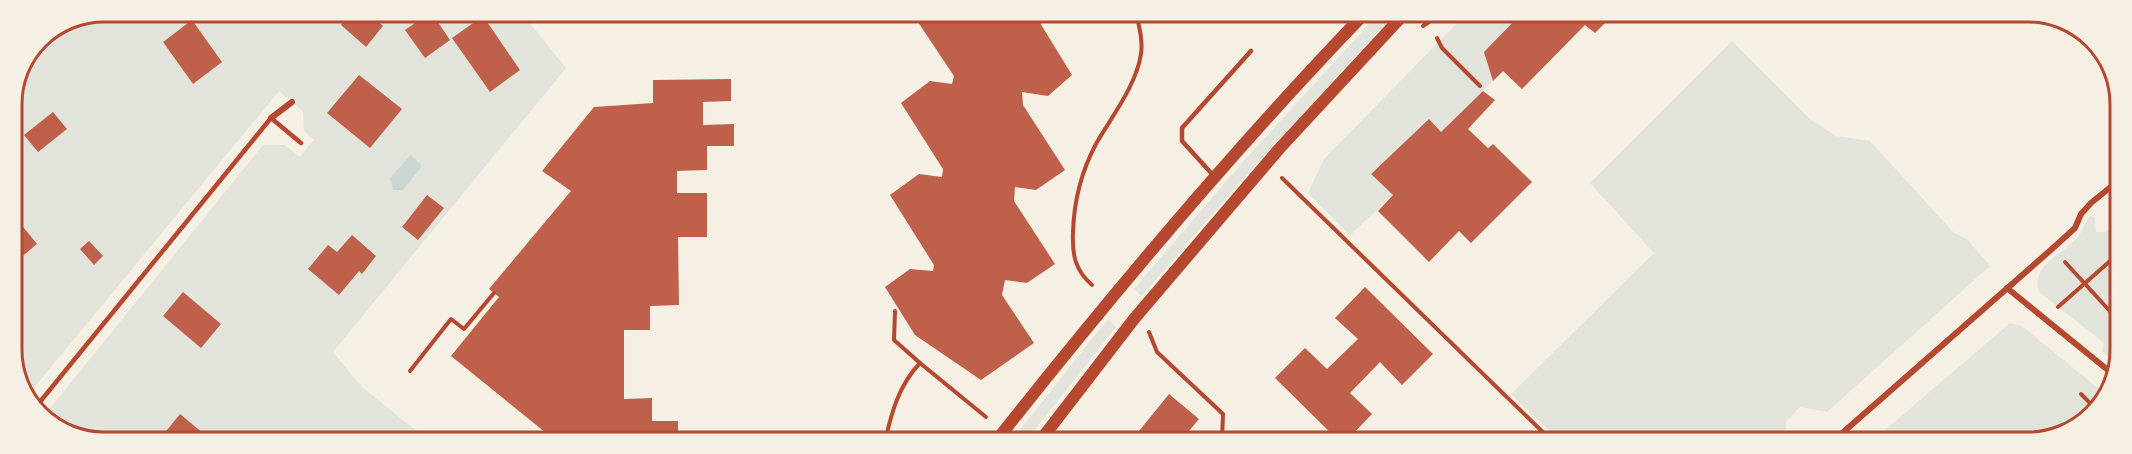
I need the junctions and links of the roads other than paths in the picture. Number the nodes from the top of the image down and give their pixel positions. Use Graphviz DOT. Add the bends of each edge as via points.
graph roads {
  1 [pos="1356,22"];
  2 [pos="1397,22"];
  3 [pos="1251,51"];
  4 [pos="292,102"];
  5 [pos="271,118"];
  6 [pos="301,143"];
  7 [pos="1215,177"];
  8 [pos="2110,188"];
  9 [pos="2007,288"];
  10 [pos="2107,369"];
  11 [pos="41,402"];
  12 [pos="1003,432"];
  13 [pos="1047,432"];
  14 [pos="1844,432"];
  1 -- 7 [label="main road"];
  2 -- 13 [label="main road" via="1279,149 1142,310"];
  3 -- 7 [label="lane" via="1182,128 1182,141"];
  4 -- 5 [label="street"];
  5 -- 6 [label="lane"];
  5 -- 11 [label="lane"];
  7 -- 12 [label="main road" via="1108,299"];
  8 -- 9 [label="street" via="2091,203 2061,242"];
  9 -- 10 [label="street"];
  9 -- 14 [label="street"];
}
